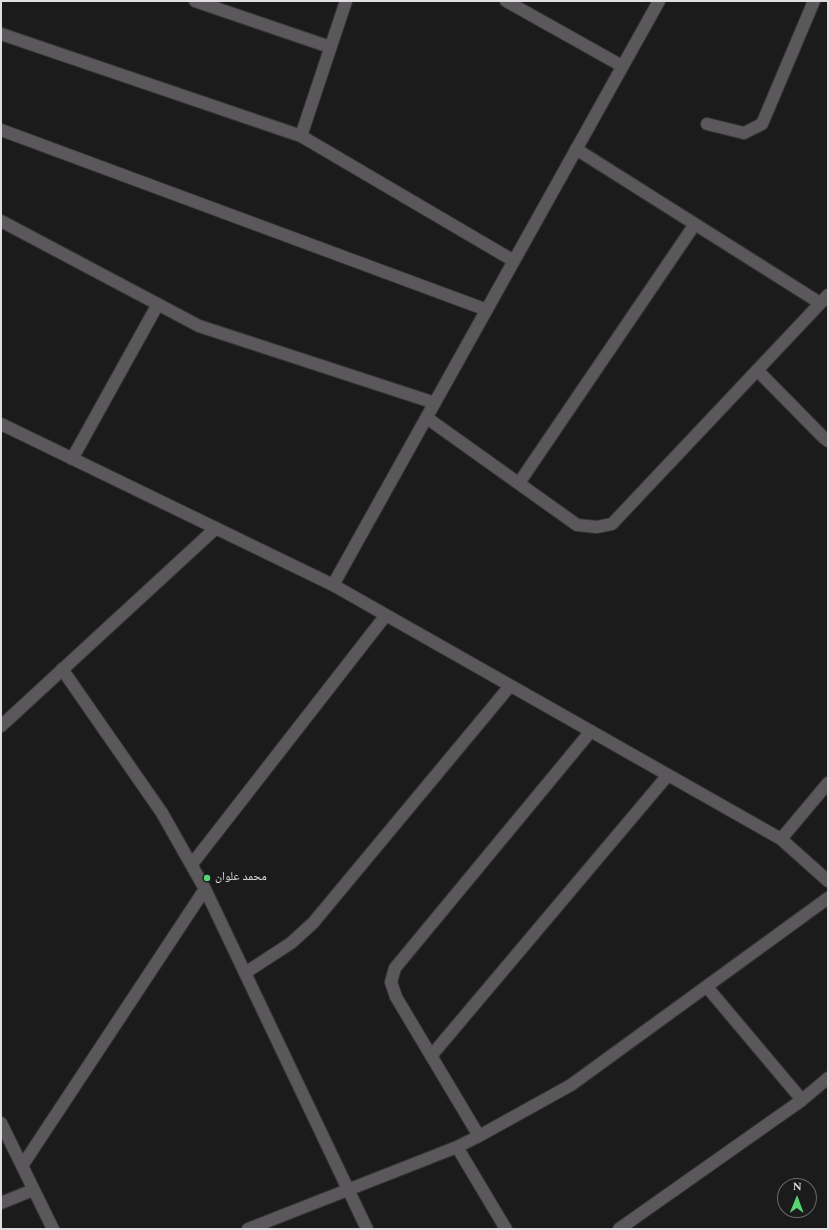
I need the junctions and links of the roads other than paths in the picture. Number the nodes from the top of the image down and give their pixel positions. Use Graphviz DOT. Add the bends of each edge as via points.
graph roads {
  1 [pos="195,1"];
  2 [pos="346,1"];
  3 [pos="506,1"];
  4 [pos="659,1"];
  5 [pos="814,1"];
  6 [pos="1,34"];
  7 [pos="330,47"];
  8 [pos="622,66"];
  9 [pos="707,124"];
  10 [pos="1,130"];
  11 [pos="301,136"];
  12 [pos="576,149"];
  13 [pos="1,221"];
  14 [pos="695,224"];
  15 [pos="514,261"];
  16 [pos="824,299"];
  17 [pos="158,304"];
  18 [pos="487,310"];
  19 [pos="757,370"];
  20 [pos="435,403"];
  21 [pos="427,418"];
  22 [pos="1,424"];
  23 [pos="828,441"];
  24 [pos="72,458"];
  25 [pos="519,483"];
  26 [pos="216,528"];
  27 [pos="333,585"];
  28 [pos="386,615"];
  29 [pos="62,669"];
  30 [pos="510,686"];
  31 [pos="1,726"];
  32 [pos="591,731"];
  33 [pos="668,775"];
  34 [pos="828,783"];
  35 [pos="781,839"];
  36 [pos="192,864"];
  37 [pos="828,881"];
  38 [pos="205,889"];
  39 [pos="828,898"];
  40 [pos="246,974"];
  41 [pos="707,987"];
  42 [pos="431,1056"];
  43 [pos="828,1078"];
  44 [pos="802,1100"];
  45 [pos="1,1123"];
  46 [pos="479,1136"];
  47 [pos="456,1146"];
  48 [pos="22,1166"];
  49 [pos="349,1189"];
  50 [pos="34,1190"];
  51 [pos="1,1203"];
  52 [pos="53,1229"];
  53 [pos="248,1229"];
  54 [pos="367,1229"];
  55 [pos="506,1229"];
  56 [pos="619,1229"];
  1 -- 7 [label="street"];
  2 -- 7 [label="street"];
  3 -- 8 [label="street"];
  4 -- 8 [label="street"];
  5 -- 9 [label="street" via="762,124 744,133"];
  6 -- 11 [label="street"];
  7 -- 11 [label="street"];
  8 -- 12 [label="street"];
  10 -- 18 [label="street"];
  11 -- 15 [label="street"];
  12 -- 14 [label="street"];
  12 -- 15 [label="street"];
  13 -- 17 [label="street"];
  14 -- 16 [label="street"];
  14 -- 25 [label="street"];
  15 -- 18 [label="street"];
  16 -- 19 [label="street"];
  17 -- 20 [label="street" via="199,326"];
  17 -- 24 [label="street"];
  18 -- 20 [label="street"];
  19 -- 23 [label="street"];
  19 -- 25 [label="street" via="612,524 598,527 577,525"];
  20 -- 21 [label="street"];
  21 -- 25 [label="street"];
  21 -- 27 [label="street"];
  22 -- 24 [label="street"];
  24 -- 26 [label="street"];
  26 -- 27 [label="street"];
  26 -- 29 [label="street"];
  27 -- 28 [label="street"];
  28 -- 30 [label="street"];
  28 -- 36 [label="street"];
  29 -- 31 [label="street"];
  29 -- 36 [label="street" via="162,813"];
  30 -- 32 [label="street"];
  30 -- 40 [label="street" via="313,923 291,943"];
  32 -- 33 [label="street"];
  32 -- 42 [label="street" via="395,968 391,982 396,997"];
  33 -- 35 [label="street"];
  33 -- 42 [label="street"];
  34 -- 35 [label="street"];
  35 -- 37 [label="street"];
  36 -- 38 [label="street"];
  38 -- 40 [label="street"];
  38 -- 48 [label="street"];
  39 -- 41 [label="street"];
  40 -- 49 [label="street"];
  41 -- 44 [label="street"];
  41 -- 46 [label="street" via="572,1085"];
  42 -- 46 [label="street"];
  43 -- 44 [label="street"];
  44 -- 56 [label="street"];
  45 -- 48 [label="street"];
  46 -- 47 [label="street"];
  47 -- 49 [label="street"];
  47 -- 55 [label="street"];
  48 -- 50 [label="street"];
  49 -- 53 [label="street"];
  49 -- 54 [label="street"];
  50 -- 51 [label="street"];
  50 -- 52 [label="street"];
}
